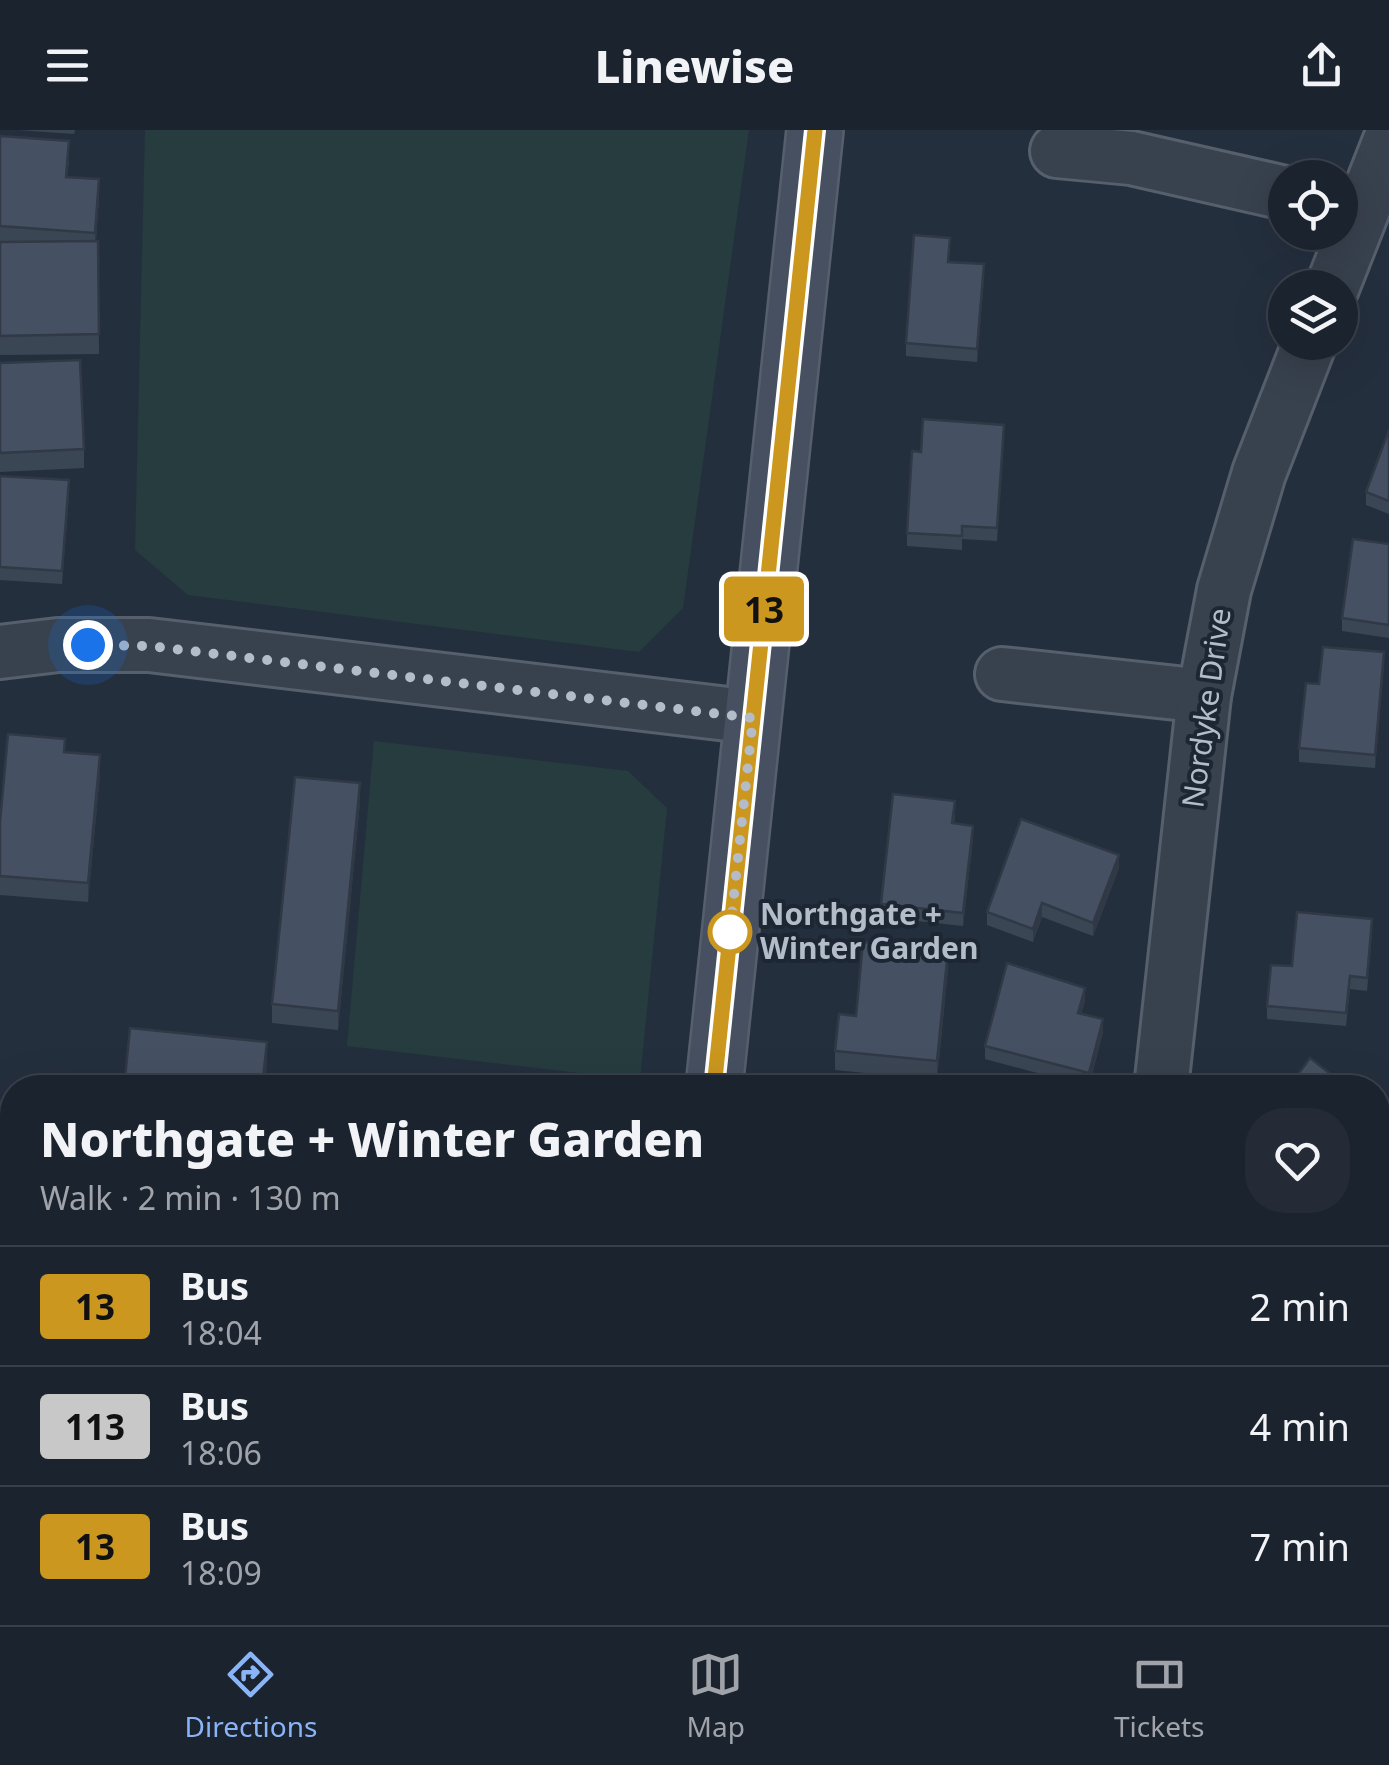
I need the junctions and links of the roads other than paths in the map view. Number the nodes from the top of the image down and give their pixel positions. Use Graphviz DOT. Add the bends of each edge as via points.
graph roads {
  1 [pos="815,130"];
  2 [pos="1389,143"];
  3 [pos="1057,151"];
  4 [pos="1268,189"];
  5 [pos="1358,198"];
  6 [pos="1303,360"];
  7 [pos="0,652"];
  8 [pos="1002,674"];
  9 [pos="1204,696"];
  10 [pos="753,718"];
  11 [pos="715,1075"];
  12 [pos="1162,1075"];
  1 -- 10 [label="main road"];
  2 -- 5 [label="street"];
  3 -- 4 [label="street" via="1131,158"];
  6 -- 9 [label="street, Nordyke Drive" via="1234,556"];
  7 -- 10 [label="street" via="149,646"];
  8 -- 9 [label="street"];
  9 -- 12 [label="street, Nordyke Drive"];
  10 -- 11 [label="main road"];
}
